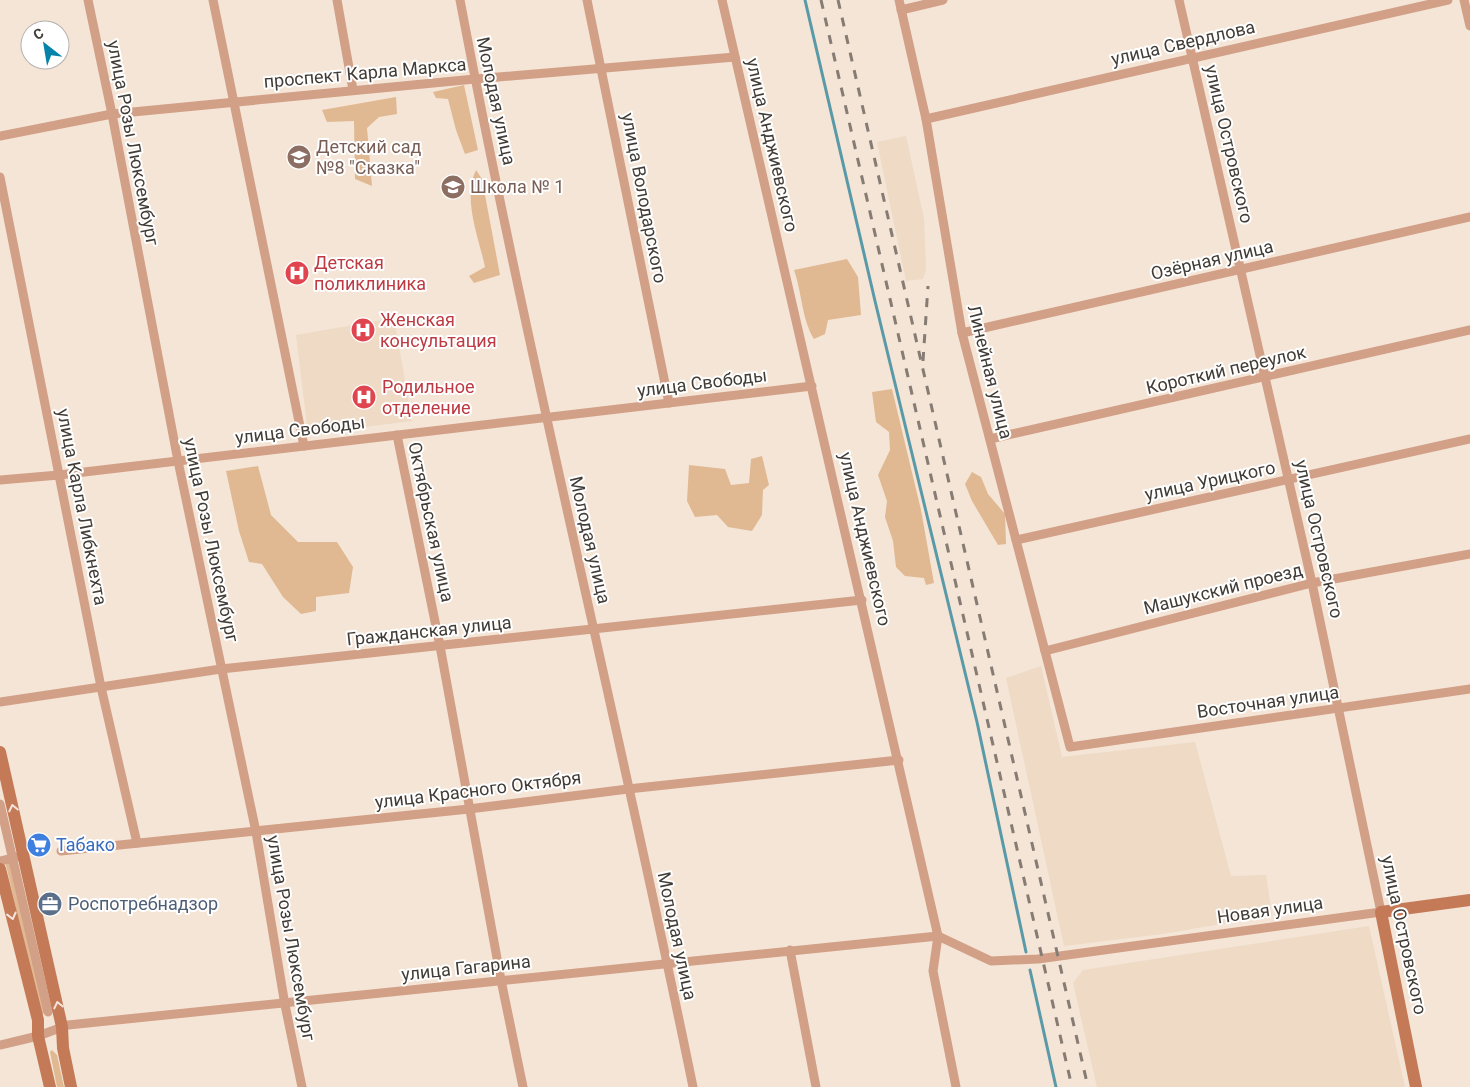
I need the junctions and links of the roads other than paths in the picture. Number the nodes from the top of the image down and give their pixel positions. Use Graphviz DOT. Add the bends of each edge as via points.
graph roads {
  1 [pos="88,0"];
  2 [pos="213,0"];
  3 [pos="337,0"];
  4 [pos="460,0"];
  5 [pos="587,0"];
  6 [pos="722,0"];
  7 [pos="899,0"];
  8 [pos="943,0"];
  9 [pos="1178,0"];
  10 [pos="1448,0"];
  11 [pos="1464,0"];
  12 [pos="902,10"];
  13 [pos="1470,26"];
  14 [pos="735,57"];
  15 [pos="1192,58"];
  16 [pos="601,68"];
  17 [pos="475,78"];
  18 [pos="353,90"];
  19 [pos="233,102"];
  20 [pos="112,114"];
  21 [pos="926,118"];
  22 [pos="0,136"];
  23 [pos="0,177"];
  24 [pos="1470,217"];
  25 [pos="1240,271"];
  26 [pos="1470,330"];
  27 [pos="962,333"];
  28 [pos="1264,378"];
  29 [pos="812,386"];
  30 [pos="669,403"];
  31 [pos="546,417"];
  32 [pos="397,435"];
  33 [pos="1470,439"];
  34 [pos="990,440"];
  35 [pos="304,446"];
  36 [pos="178,461"];
  37 [pos="59,475"];
  38 [pos="0,480"];
  39 [pos="1288,480"];
  40 [pos="1016,540"];
  41 [pos="1470,554"];
  42 [pos="1312,583"];
  43 [pos="862,600"];
  44 [pos="594,630"];
  45 [pos="440,646"];
  46 [pos="1045,651"];
  47 [pos="220,669"];
  48 [pos="101,687"];
  49 [pos="1470,689"];
  50 [pos="0,702"];
  51 [pos="1339,708"];
  52 [pos="1070,747"];
  53 [pos="0,752"];
  54 [pos="899,760"];
  55 [pos="628,789"];
  56 [pos="0,804"];
  57 [pos="469,809"];
  58 [pos="256,832"];
  59 [pos="138,843"];
  60 [pos="61,851"];
  61 [pos="18,857"];
  62 [pos="0,861"];
  63 [pos="0,869"];
  64 [pos="1470,900"];
  65 [pos="1381,912"];
  66 [pos="938,936"];
  67 [pos="790,950"];
  68 [pos="667,962"];
  69 [pos="500,980"];
  70 [pos="285,1005"];
  71 [pos="48,1012"];
  72 [pos="62,1027"];
  73 [pos="38,1036"];
  74 [pos="0,1045"];
  75 [pos="50,1087"];
  76 [pos="71,1087"];
  77 [pos="302,1087"];
  78 [pos="523,1087"];
  79 [pos="693,1087"];
  80 [pos="816,1087"];
  81 [pos="956,1087"];
  82 [pos="1416,1087"];
  1 -- 20 [label="street, улица Розы Люксембург"];
  2 -- 19 [label="street"];
  3 -- 18 [label="street"];
  4 -- 17 [label="street, Молодая улица"];
  5 -- 16 [label="street, улица Володарского"];
  6 -- 14 [label="street, улица Анджиевского"];
  7 -- 12 [label="street, Линейная улица"];
  8 -- 12 [label="street"];
  9 -- 15 [label="street, улица Островского"];
  10 -- 15 [label="street, улица Свердлова"];
  11 -- 13 [label="street"];
  12 -- 21 [label="street, Линейная улица"];
  14 -- 16 [label="street, проспект Карла Маркса"];
  14 -- 29 [label="street, улица Анджиевского"];
  15 -- 21 [label="street, улица Свердлова"];
  15 -- 25 [label="street, улица Островского"];
  16 -- 17 [label="street, проспект Карла Маркса"];
  16 -- 30 [label="street, улица Володарского"];
  17 -- 18 [label="street, проспект Карла Маркса"];
  17 -- 31 [label="street, Молодая улица"];
  18 -- 19 [label="street, проспект Карла Маркса"];
  19 -- 20 [label="street, проспект Карла Маркса"];
  19 -- 35 [label="street"];
  20 -- 22 [label="street, проспект Карла Маркса"];
  20 -- 36 [label="street, улица Розы Люксембург"];
  21 -- 27 [label="street, Линейная улица"];
  23 -- 37 [label="street, улица Карла Либкнехта"];
  24 -- 25 [label="street, Озёрная улица"];
  25 -- 27 [label="street, Озёрная улица"];
  25 -- 28 [label="street, улица Островского"];
  26 -- 28 [label="street, Короткий переулок"];
  27 -- 34 [label="street, Линейная улица"];
  28 -- 34 [label="street, Короткий переулок"];
  28 -- 39 [label="street, улица Островского"];
  29 -- 30 [label="street, улица Свободы"];
  29 -- 43 [label="street, улица Анджиевского"];
  30 -- 31 [label="street, улица Свободы"];
  31 -- 32 [label="street, улица Свободы"];
  31 -- 44 [label="street, Молодая улица"];
  32 -- 35 [label="street, улица Свободы"];
  32 -- 45 [label="street, Октябрьская улица"];
  33 -- 39 [label="street, улица Урицкого"];
  34 -- 40 [label="street, Линейная улица"];
  35 -- 36 [label="street, улица Свободы"];
  36 -- 37 [label="street, улица Свободы"];
  36 -- 47 [label="street, улица Розы Люксембург"];
  37 -- 38 [label="street, улица Свободы"];
  37 -- 48 [label="street, улица Карла Либкнехта"];
  39 -- 40 [label="street, улица Урицкого"];
  39 -- 42 [label="street, улица Островского"];
  40 -- 46 [label="street, Линейная улица"];
  41 -- 42 [label="street, Машукский проезд"];
  42 -- 46 [label="street, Машукский проезд"];
  42 -- 51 [label="street, улица Островского"];
  43 -- 44 [label="street, Гражданская улица"];
  43 -- 54 [label="street, улица Анджиевского"];
  44 -- 45 [label="street, Гражданская улица"];
  44 -- 55 [label="street, Молодая улица"];
  45 -- 47 [label="street, Гражданская улица"];
  45 -- 57 [label="street, Октябрьская улица"];
  46 -- 52 [label="street, Линейная улица"];
  47 -- 48 [label="street, Гражданская улица"];
  47 -- 58 [label="street, улица Розы Люксембург"];
  48 -- 50 [label="street, Гражданская улица"];
  48 -- 59 [label="street, улица Карла Либкнехта"];
  49 -- 51 [label="street, Восточная улица"];
  51 -- 52 [label="street, Восточная улица"];
  51 -- 65 [label="street, улица Островского"];
  61 -- 53 [label="main road, one-way"];
  54 -- 55 [label="street, улица Красного Октября"];
  54 -- 66 [label="street, улица Анджиевского"];
  55 -- 57 [label="street, улица Красного Октября"];
  55 -- 68 [label="street, Молодая улица"];
  56 -- 61 [label="street"];
  57 -- 58 [label="street, улица Красного Октября"];
  57 -- 69 [label="street, Октябрьская улица"];
  58 -- 59 [label="street, улица Красного Октября"];
  58 -- 70 [label="street, улица Розы Люксембург"];
  59 -- 60 [label="street, улица Красного Октября"];
  61 -- 62 [label="street"];
  61 -- 71 [label="street"];
  72 -- 61 [label="main road, one-way"];
  63 -- 73 [label="main road, one-way" via="38,1020"];
  64 -- 65 [label="main road, Новая улица"];
  65 -- 66 [label="street, Новая улица" via="1038,960 991,961"];
  65 -- 82 [label="main road, улица Островского"];
  66 -- 67 [label="street, улица Гагарина"];
  66 -- 81 [label="street, улица Анджиевского" via="933,971"];
  67 -- 68 [label="street, улица Гагарина"];
  67 -- 80 [label="street"];
  68 -- 69 [label="street, улица Гагарина"];
  68 -- 79 [label="street, Молодая улица"];
  69 -- 70 [label="street, улица Гагарина"];
  69 -- 78 [label="street, Октябрьская улица"];
  70 -- 72 [label="street, улица Гагарина"];
  70 -- 77 [label="street, улица Розы Люксембург"];
  72 -- 73 [label="street, улица Гагарина"];
  72 -- 76 [label="main road"];
  73 -- 74 [label="street, улица Гагарина"];
  73 -- 75 [label="main road"];
}
